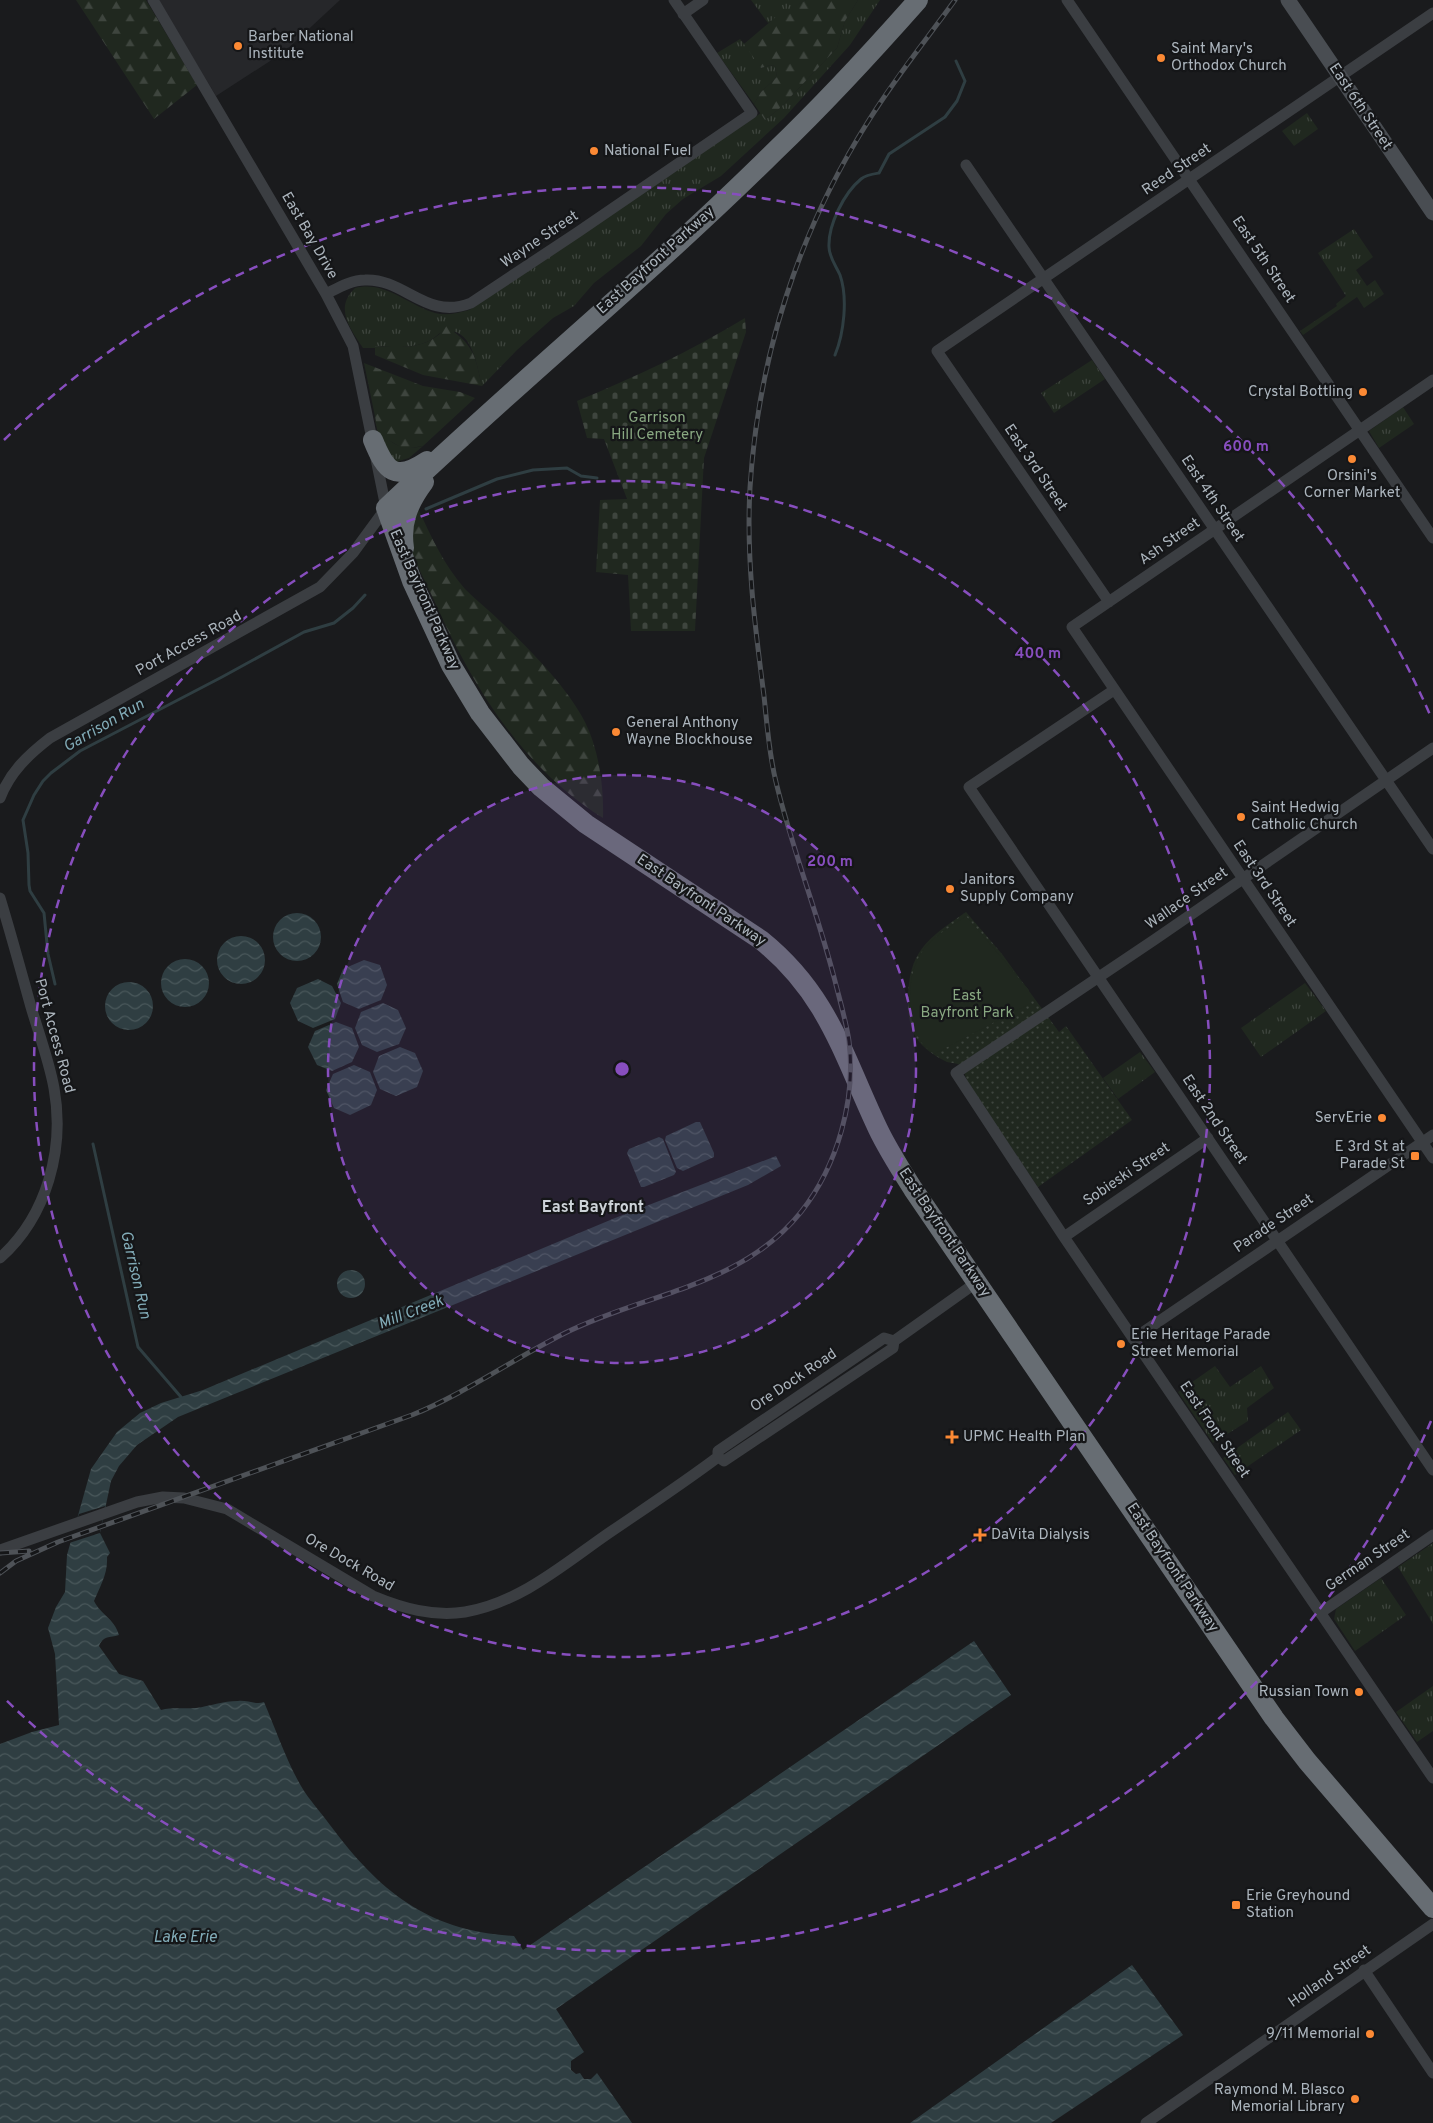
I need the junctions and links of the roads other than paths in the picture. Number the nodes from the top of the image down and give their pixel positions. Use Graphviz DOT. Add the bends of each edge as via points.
graph roads {
  1 [pos="153,0"];
  2 [pos="674,0"];
  3 [pos="703,0"];
  4 [pos="918,0"];
  5 [pos="1067,0"];
  6 [pos="1288,0"];
  7 [pos="1433,13"];
  8 [pos="683,14"];
  9 [pos="1340,77"];
  10 [pos="966,165"];
  11 [pos="1190,179"];
  12 [pos="1433,213"];
  13 [pos="1044,278"];
  14 [pos="326,294"];
  15 [pos="937,351"];
  16 [pos="1433,380"];
  17 [pos="1359,431"];
  18 [pos="373,440"];
  19 [pos="450,447"];
  20 [pos="386,508"];
  21 [pos="1214,529"];
  22 [pos="1433,538"];
  23 [pos="406,567"];
  24 [pos="1109,602"];
  25 [pos="1072,627"];
  26 [pos="1114,690"];
  27 [pos="1433,748"];
  28 [pos="1386,780"];
  29 [pos="0,798"];
  30 [pos="1433,849"];
  31 [pos="1242,878"];
  32 [pos="0,898"];
  33 [pos="1098,977"];
  34 [pos="956,1073"];
  35 [pos="1433,1135"];
  36 [pos="1208,1138"];
  37 [pos="1422,1142"];
  38 [pos="1433,1158"];
  39 [pos="1064,1237"];
  40 [pos="1276,1240"];
  41 [pos="0,1258"];
  42 [pos="977,1282"];
  43 [pos="1134,1339"];
  44 [pos="1433,1470"];
  45 [pos="1433,1535"];
  46 [pos="0,1550"];
  47 [pos="1320,1612"];
  48 [pos="1433,1778"];
  49 [pos="1433,1908"];
  50 [pos="1433,1924"];
  51 [pos="1364,1970"];
  52 [pos="1433,2073"];
  53 [pos="1146,2123"];
  1 -- 14 [label="street, East Bay Drive"];
  2 -- 8 [label="street"];
  3 -- 8 [label="street"];
  4 -- 19 [label="highway, East Bayfront Parkway" via="769,157"];
  5 -- 11 [label="street, East 5th Street"];
  6 -- 9 [label="main road, East 6th Street"];
  7 -- 9 [label="street, Reed Street"];
  8 -- 14 [label="street, Wayne Street" via="752,113 471,302 438,307 390,284 372,280 356,281"];
  9 -- 11 [label="street, Reed Street"];
  9 -- 12 [label="main road, East 6th Street"];
  10 -- 13 [label="street, East 4th Street"];
  11 -- 13 [label="street, Reed Street"];
  11 -- 17 [label="street, East 5th Street"];
  13 -- 15 [label="street, Reed Street"];
  13 -- 21 [label="street, East 4th Street"];
  14 -- 18 [label="street, East Bay Drive" via="353,346"];
  15 -- 24 [label="street, East 3rd Street"];
  16 -- 17 [label="street, Ash Street"];
  17 -- 21 [label="street, Ash Street"];
  17 -- 22 [label="street, East 5th Street"];
  18 -- 19 [label="highway" via="384,465 397,472 411,471"];
  18 -- 20 [label="street, East Bay Drive"];
  19 -- 20 [label="highway, East Bayfront Parkway"];
  19 -- 23 [label="highway" via="421,486 405,516"];
  20 -- 23 [label="highway, East Bayfront Parkway"];
  20 -- 29 [label="street, Port Access Road" via="353,553 320,587 50,738 20,765"];
  21 -- 24 [label="street, Ash Street"];
  21 -- 28 [label="street, East 4th Street"];
  23 -- 42 [label="highway, East Bayfront Parkway" via="464,689 499,741 541,787 586,824 760,940 806,985 838,1036 892,1154"];
  24 -- 25 [label="street, Ash Street"];
  25 -- 26 [label="street, East 3rd Street"];
  26 -- 31 [label="street, East 3rd Street"];
  26 -- 33 [label="street, East 2nd Street" via="968,787"];
  27 -- 28 [label="street, Wallace Street"];
  28 -- 30 [label="street, East 4th Street"];
  28 -- 31 [label="street, Wallace Street"];
  31 -- 33 [label="street, Wallace Street"];
  31 -- 37 [label="street, East 3rd Street"];
  32 -- 41 [label="street, Port Access Road" via="52,1079 58,1118 55,1155 43,1195 27,1226"];
  33 -- 34 [label="street, Wallace Street"];
  33 -- 36 [label="street, East 2nd Street"];
  34 -- 39 [label="street, East Front Street"];
  35 -- 37 [label="street, Parade Street"];
  36 -- 39 [label="street, Sobieski Street"];
  36 -- 40 [label="street, East 2nd Street"];
  37 -- 38 [label="street, East 3rd Street"];
  37 -- 40 [label="street, Parade Street"];
  39 -- 43 [label="street, East Front Street"];
  40 -- 43 [label="street, Parade Street"];
  40 -- 44 [label="street, East 2nd Street"];
  42 -- 46 [label="street, Ore Dock Road" via="894,1341 893,1348 840,1385 724,1461 718,1457 533,1585 498,1603 463,1612 428,1612 394,1605 373,1596 227,1508 184,1498 152,1498"];
  42 -- 49 [label="highway, East Bayfront Parkway" via="1274,1718 1317,1774"];
  43 -- 47 [label="street, East Front Street"];
  45 -- 47 [label="street, German Street"];
  47 -- 48 [label="street, East Front Street"];
  50 -- 51 [label="street, Holland Street"];
  51 -- 52 [label="street"];
  51 -- 53 [label="street, Holland Street"];
}
